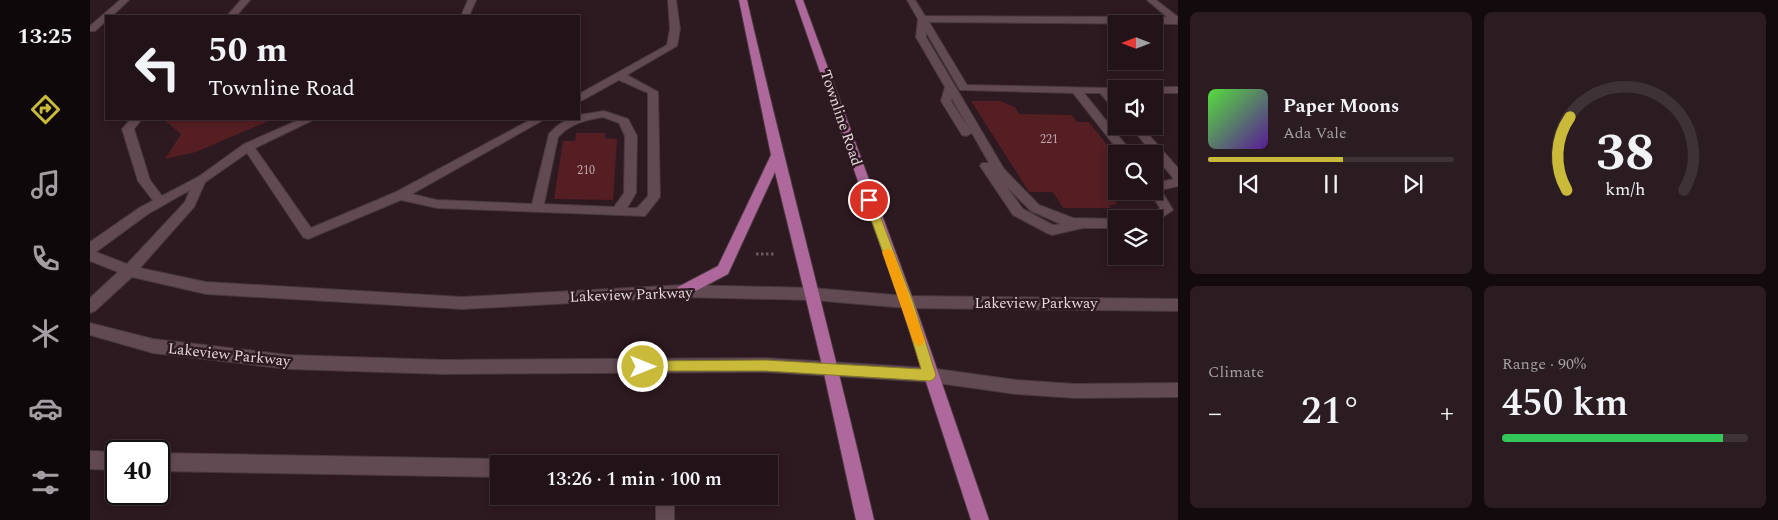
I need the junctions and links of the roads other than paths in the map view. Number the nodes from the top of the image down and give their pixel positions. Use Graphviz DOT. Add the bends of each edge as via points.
graph roads {
  1 [pos="126,0"];
  2 [pos="246,0"];
  3 [pos="472,0"];
  4 [pos="672,0"];
  5 [pos="743,0"];
  6 [pos="799,0"];
  7 [pos="911,0"];
  8 [pos="1151,0"];
  9 [pos="108,15"];
  10 [pos="232,15"];
  11 [pos="465,15"];
  12 [pos="105,17"];
  13 [pos="922,19"];
  14 [pos="1176,21"];
  15 [pos="92,28"];
  16 [pos="620,76"];
  17 [pos="1076,90"];
  18 [pos="1103,90"];
  19 [pos="1108,90"];
  20 [pos="1163,90"];
  21 [pos="1178,90"];
  22 [pos="1108,96"];
  23 [pos="580,97"];
  24 [pos="580,118"];
  25 [pos="136,120"];
  26 [pos="308,120"];
  27 [pos="538,120"];
  28 [pos="574,120"];
  29 [pos="1143,135"];
  30 [pos="1120,145"];
  31 [pos="248,147"];
  32 [pos="777,155"];
  33 [pos="1178,176"];
  34 [pos="200,180"];
  35 [pos="1178,182"];
  36 [pos="1163,186"];
  37 [pos="400,195"];
  38 [pos="159,200"];
  39 [pos="1161,200"];
  40 [pos="536,208"];
  41 [pos="618,212"];
  42 [pos="1163,212"];
  43 [pos="1108,223"];
  44 [pos="90,249"];
  45 [pos="90,255"];
  46 [pos="129,271"];
  47 [pos="683,291"];
  48 [pos="812,294"];
  49 [pos="907,302"];
  50 [pos="1178,305"];
  51 [pos="90,306"];
  52 [pos="90,329"];
  53 [pos="831,369"];
  54 [pos="930,375"];
  55 [pos="1178,390"];
  56 [pos="90,460"];
  57 [pos="105,461"];
  58 [pos="170,462"];
  59 [pos="490,468"];
  60 [pos="665,505"];
  61 [pos="665,520"];
  62 [pos="864,520"];
  63 [pos="980,520"];
  1 -- 9 [label="street"];
  2 -- 10 [label="street"];
  3 -- 11 [label="street"];
  4 -- 16 [label="street" via="675,29 672,46"];
  5 -- 32 [label="main road"];
  6 -- 49 [label="main road, Townline Road"];
  7 -- 13 [label="street"];
  8 -- 14 [label="street"];
  12 -- 15 [label="street"];
  13 -- 14 [label="street"];
  13 -- 17 [label="street" via="964,88"];
  13 -- 43 [label="street" via="921,37 950,88 946,101 1018,212 1052,230"];
  16 -- 23 [label="street"];
  16 -- 41 [label="street" via="652,92 654,197 640,213"];
  17 -- 18 [label="street"];
  17 -- 30 [label="street"];
  18 -- 19 [label="street"];
  18 -- 22 [label="street"];
  20 -- 21 [label="street"];
  24 -- 41 [label="street" via="604,114 624,121 631,136 630,193"];
  25 -- 38 [label="street" via="128,129 144,181"];
  26 -- 31 [label="street"];
  27 -- 37 [label="street"];
  28 -- 40 [label="street" via="553,136"];
  29 -- 33 [label="street"];
  31 -- 34 [label="street"];
  31 -- 37 [label="street" via="308,234"];
  32 -- 47 [label="main road" via="723,270"];
  32 -- 48 [label="main road"];
  34 -- 38 [label="street"];
  34 -- 46 [label="street" via="190,204"];
  35 -- 36 [label="street"];
  37 -- 40 [label="street" via="437,204"];
  38 -- 44 [label="street"];
  39 -- 42 [label="street" via="1167,210"];
  40 -- 41 [label="street"];
  45 -- 46 [label="street, Lakeview Parkway"];
  46 -- 47 [label="street, Lakeview Parkway" via="206,288 462,303"];
  46 -- 51 [label="street"];
  47 -- 48 [label="street, Lakeview Parkway"];
  48 -- 49 [label="street, Lakeview Parkway"];
  48 -- 53 [label="main road"];
  49 -- 50 [label="street, Lakeview Parkway"];
  49 -- 54 [label="main road, Townline Road"];
  52 -- 53 [label="street, Lakeview Parkway" via="153,346 289,362 444,367 766,365"];
  53 -- 54 [label="street, Lakeview Parkway"];
  53 -- 62 [label="main road"];
  54 -- 55 [label="street, Lakeview Parkway" via="1075,391"];
  54 -- 63 [label="main road, Townline Road"];
  56 -- 57 [label="street"];
  58 -- 59 [label="street"];
  60 -- 61 [label="street"];
}
